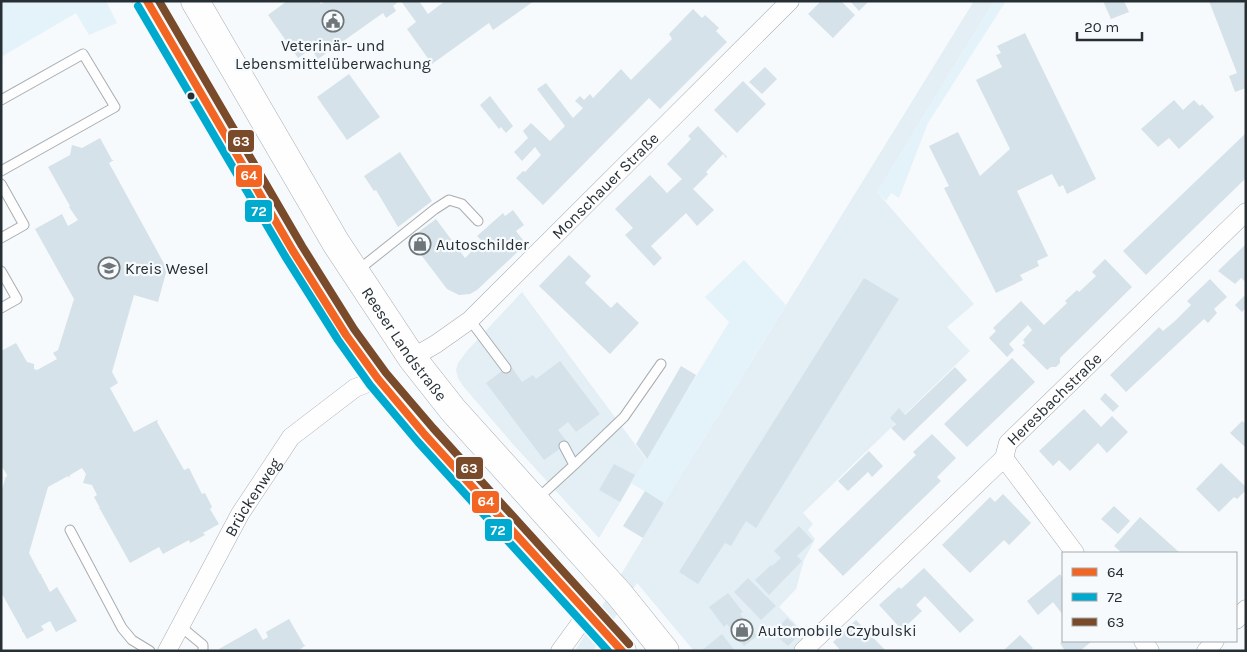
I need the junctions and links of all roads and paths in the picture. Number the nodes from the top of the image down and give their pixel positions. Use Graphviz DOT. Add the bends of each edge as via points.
graph roads {
  1 [pos="147,1"];
  2 [pos="195,1"];
  3 [pos="790,1"];
  4 [pos="1,100"];
  5 [pos="1,171"];
  6 [pos="1,184"];
  7 [pos="1246,212"];
  8 [pos="478,222"];
  9 [pos="1,238"];
  10 [pos="1,271"];
  11 [pos="355,273"];
  12 [pos="1,308"];
  13 [pos="470,320"];
  14 [pos="412,358"];
  15 [pos="661,364"];
  16 [pos="506,368"];
  17 [pos="378,378"];
  18 [pos="564,446"];
  19 [pos="1004,458"];
  20 [pos="574,465"];
  21 [pos="535,501"];
  22 [pos="70,530"];
  23 [pos="1074,552"];
  24 [pos="609,583"];
  25 [pos="1246,609"];
  26 [pos="587,614"];
  27 [pos="1237,619"];
  28 [pos="180,626"];
  29 [pos="150,651"];
  30 [pos="167,651"];
  31 [pos="203,651"];
  32 [pos="560,651"];
  33 [pos="622,651"];
  34 [pos="665,651"];
  35 [pos="803,651"];
  1 -- 17 [label="main road" via="293,250 346,335"];
  2 -- 11 [label="main road, Reeser Landstraße"];
  3 -- 13 [label="street, Monschauer Straße"];
  4 -- 5 [label="lane" via="83,54 115,107"];
  6 -- 9 [label="lane" via="24,225"];
  7 -- 19 [label="street, Heresbachstraße" via="1008,444"];
  8 -- 11 [label="lane" via="462,204 450,200"];
  10 -- 12 [label="lane" via="17,299"];
  11 -- 14 [label="main road, Reeser Landstraße"];
  13 -- 14 [label="street, Monschauer Straße"];
  13 -- 16 [label="lane"];
  14 -- 17 [label="main road"];
  14 -- 21 [label="main road, Reeser Landstraße" via="453,410"];
  15 -- 20 [label="lane" via="624,417"];
  17 -- 26 [label="main road" via="425,435"];
  17 -- 28 [label="street, Brückenweg" via="355,388 291,437 240,514"];
  18 -- 20 [label="lane"];
  19 -- 23 [label="street"];
  19 -- 35 [label="street, Heresbachstraße"];
  20 -- 21 [label="lane"];
  21 -- 24 [label="main road, Reeser Landstraße"];
  22 -- 29 [label="lane" via="122,628 132,640"];
  24 -- 26 [label="main road"];
  24 -- 34 [label="main road, Reeser Landstraße"];
  25 -- 27 [label="street"];
  26 -- 32 [label="street"];
  26 -- 33 [label="main road"];
  28 -- 30 [label="street, Brückenweg"];
  28 -- 31 [label="lane" via="203,645"];
}
